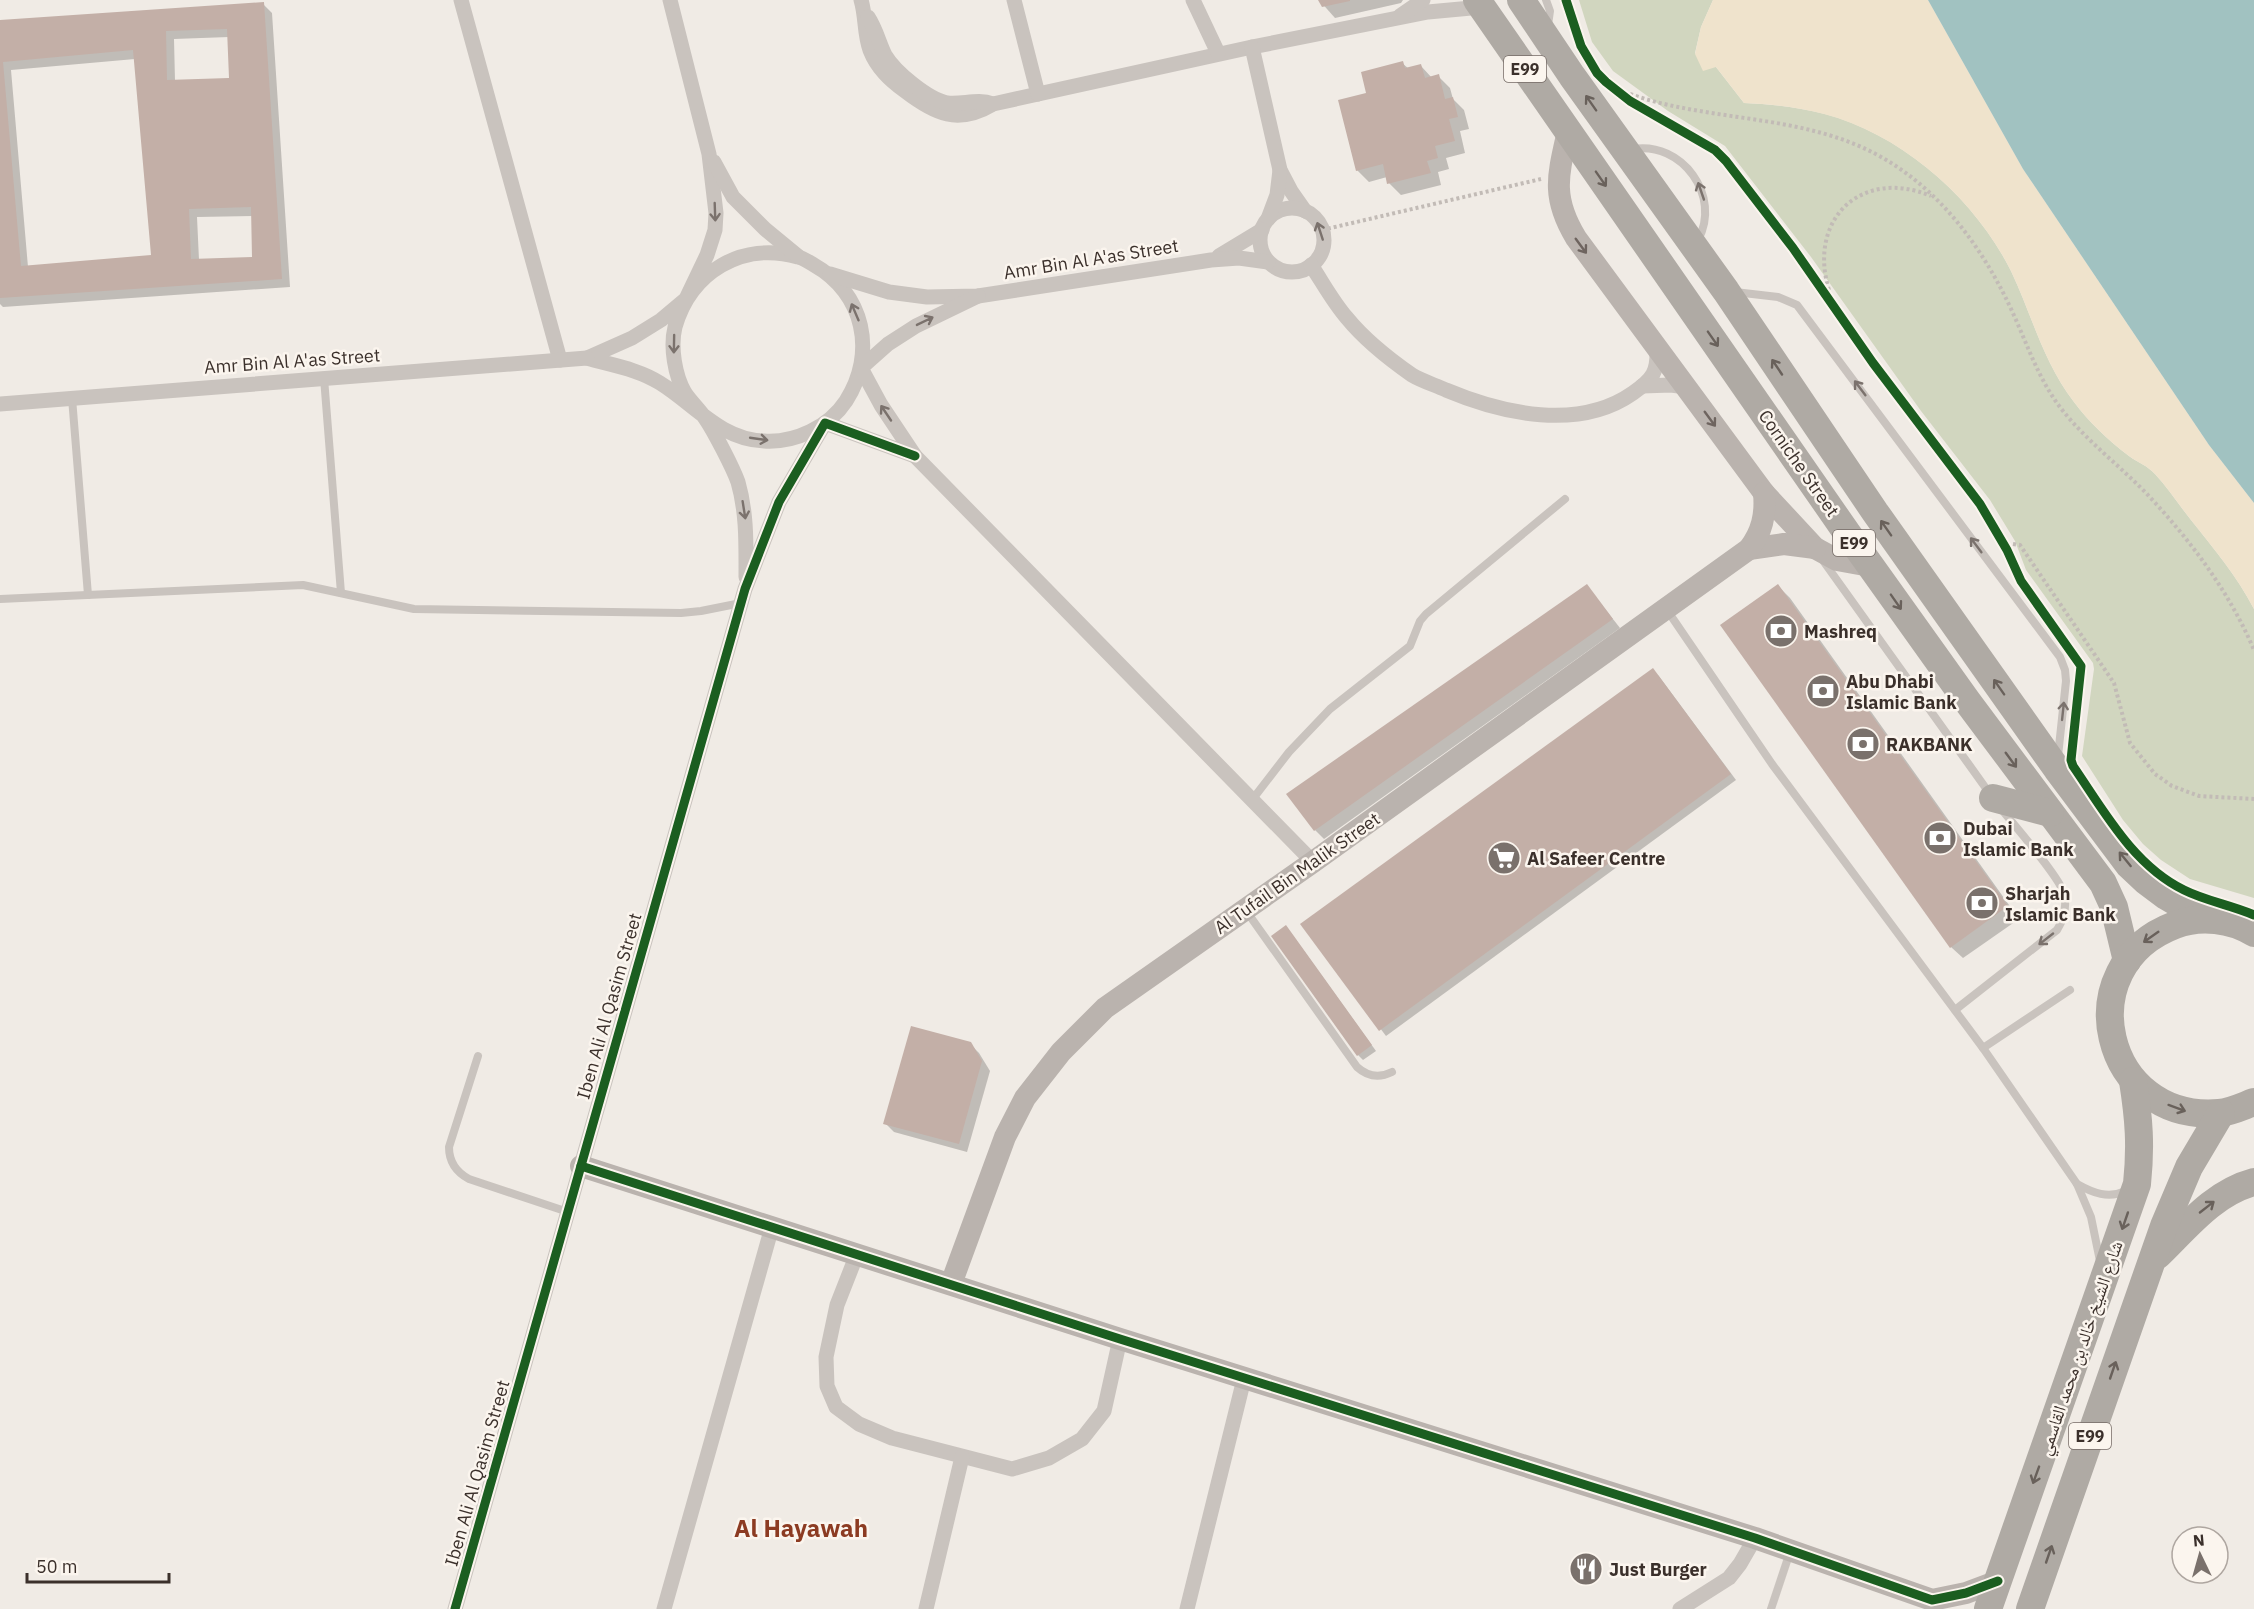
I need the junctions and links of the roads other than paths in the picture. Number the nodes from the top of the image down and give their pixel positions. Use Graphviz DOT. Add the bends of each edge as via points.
graph roads {
  1 [pos="460,0"];
  2 [pos="670,0"];
  3 [pos="1014,0"];
  4 [pos="1193,0"];
  5 [pos="1423,0"];
  6 [pos="1521,0"];
  7 [pos="1546,0"];
  8 [pos="1479,4"];
  9 [pos="863,6"];
  10 [pos="1395,19"];
  11 [pos="1547,39"];
  12 [pos="1252,46"];
  13 [pos="1218,53"];
  14 [pos="1038,94"];
  15 [pos="1568,131"];
  16 [pos="1625,150"];
  17 [pos="709,154"];
  18 [pos="1280,170"];
  19 [pos="1305,211"];
  20 [pos="1265,224"];
  21 [pos="1694,246"];
  22 [pos="799,257"];
  23 [pos="1211,260"];
  24 [pos="1268,262"];
  25 [pos="1311,265"];
  26 [pos="828,273"];
  27 [pos="1726,291"];
  28 [pos="978,296"];
  29 [pos="686,299"];
  30 [pos="1657,348"];
  31 [pos="587,358"];
  32 [pos="560,360"];
  33 [pos="861,368"];
  34 [pos="324,378"];
  35 [pos="1642,386"];
  36 [pos="1686,387"];
  37 [pos="72,398"];
  38 [pos="0,404"];
  39 [pos="705,418"];
  40 [pos="825,423"];
  41 [pos="915,456"];
  42 [pos="1764,493"];
  43 [pos="1566,499"];
  44 [pos="1815,548"];
  45 [pos="1749,549"];
  46 [pos="1870,566"];
  47 [pos="341,593"];
  48 [pos="88,595"];
  49 [pos="743,596"];
  50 [pos="0,599"];
  51 [pos="1666,609"];
  52 [pos="2057,769"];
  53 [pos="1993,798"];
  54 [pos="1252,800"];
  55 [pos="2050,813"];
  56 [pos="1313,862"];
  57 [pos="1245,910"];
  58 [pos="2205,919"];
  59 [pos="2254,933"];
  60 [pos="2127,961"];
  61 [pos="2070,990"];
  62 [pos="1955,1010"];
  63 [pos="1983,1048"];
  64 [pos="478,1056"];
  65 [pos="1392,1072"];
  66 [pos="2133,1081"];
  67 [pos="2254,1102"];
  68 [pos="2221,1113"];
  69 [pos="581,1166"];
  70 [pos="2254,1182"];
  71 [pos="2077,1184"];
  72 [pos="2138,1184"];
  73 [pos="568,1212"];
  74 [pos="772,1227"];
  75 [pos="857,1254"];
  76 [pos="2150,1263"];
  77 [pos="2104,1281"];
  78 [pos="951,1284"];
  79 [pos="1120,1339"];
  80 [pos="1244,1379"];
  81 [pos="963,1457"];
  82 [pos="1755,1538"];
  83 [pos="1791,1551"];
  84 [pos="1998,1581"];
  85 [pos="1936,1604"];
  86 [pos="455,1609"];
  87 [pos="664,1609"];
  88 [pos="926,1609"];
  89 [pos="1187,1609"];
  90 [pos="1680,1609"];
  91 [pos="1771,1609"];
  92 [pos="1988,1609"];
  93 [pos="2030,1609"];
  1 -- 32 [label="street"];
  2 -- 17 [label="street"];
  3 -- 14 [label="street"];
  4 -- 13 [label="street"];
  5 -- 10 [label="street"];
  6 -- 11 [label="highway, Corniche Street / E99"];
  7 -- 11 [label="lane" via="1550,11"];
  8 -- 10 [label="street"];
  8 -- 15 [label="highway, Corniche Street / E99"];
  9 -- 14 [label="street" via="892,66 926,93 948,103 976,100 993,104"];
  10 -- 12 [label="street"];
  16 -- 11 [label="highway, Corniche Street / E99, one-way"];
  12 -- 13 [label="street"];
  12 -- 18 [label="street"];
  13 -- 14 [label="street"];
  15 -- 30 [label="street, one-way" via="1558,175 1567,224"];
  15 -- 46 [label="highway, Corniche Street / E99, one-way"];
  16 -- 21 [label="highway, Corniche Street / E99"];
  21 -- 16 [label="lane, one-way" via="1705,210 1694,174 1663,152"];
  17 -- 22 [label="street" via="733,197"];
  17 -- 29 [label="street, one-way" via="715,230"];
  18 -- 19 [label="street"];
  18 -- 20 [label="street" via="1277,195"];
  19 -- 20 [label="street" via="1285,209"];
  25 -- 19 [label="street, one-way" via="1323,249 1322,230 1316,218"];
  20 -- 23 [label="street, Amr Bin Al A'as Street"];
  20 -- 24 [label="street" via="1260,241"];
  21 -- 27 [label="highway, Corniche Street / E99"];
  22 -- 26 [label="street"];
  22 -- 29 [label="street" via="767,252 735,258 707,274"];
  23 -- 24 [label="street, Amr Bin Al A'as Street"];
  23 -- 28 [label="street, Amr Bin Al A'as Street"];
  24 -- 25 [label="street" via="1294,272"];
  25 -- 35 [label="street" via="1346,318 1373,346 1414,376 1471,400 1557,415 1599,411"];
  26 -- 28 [label="street, Amr Bin Al A'as Street" via="889,292 927,297"];
  33 -- 26 [label="street, one-way" via="864,342 858,316 846,292"];
  52 -- 27 [label="highway, Corniche Street / E99, one-way" via="1875,512"];
  52 -- 27 [label="lane, one-way" via="2066,681 2060,657 1797,305 1778,297"];
  33 -- 28 [label="street, Amr Bin Al A'as Street, one-way" via="916,326"];
  29 -- 31 [label="street, Amr Bin Al A'as Street" via="632,339"];
  29 -- 39 [label="street, one-way" via="675,329 674,362 685,393"];
  30 -- 35 [label="street" via="1654,375"];
  30 -- 36 [label="street"];
  31 -- 32 [label="street, Amr Bin Al A'as Street"];
  31 -- 39 [label="street, Amr Bin Al A'as Street" via="640,372"];
  32 -- 34 [label="street, Amr Bin Al A'as Street"];
  33 -- 40 [label="street" via="854,389"];
  41 -- 33 [label="street, one-way"];
  34 -- 37 [label="street, Amr Bin Al A'as Street"];
  34 -- 47 [label="lane"];
  35 -- 36 [label="street"];
  36 -- 42 [label="street, one-way"];
  37 -- 38 [label="street, Amr Bin Al A'as Street"];
  37 -- 48 [label="lane"];
  39 -- 40 [label="street, one-way" via="733,435 764,441 796,438"];
  39 -- 49 [label="street, Iben Ali Al Qasim Street, one-way" via="737,480 742,501 746,527"];
  40 -- 41 [label="street"];
  40 -- 49 [label="street, Iben Ali Al Qasim Street" via="779,502"];
  41 -- 54 [label="street"];
  42 -- 44 [label="street"];
  42 -- 45 [label="street" via="1765,514"];
  43 -- 54 [label="lane" via="1426,614 1410,646 1330,709 1289,752"];
  44 -- 45 [label="street" via="1784,544"];
  44 -- 46 [label="street" via="1837,560"];
  44 -- 53 [label="lane"];
  45 -- 51 [label="street, Al Tufail Bin Malik Street"];
  46 -- 55 [label="highway, Corniche Street / E99, one-way"];
  47 -- 48 [label="lane" via="303,585"];
  47 -- 49 [label="lane" via="414,609 681,613 700,611"];
  48 -- 50 [label="lane"];
  49 -- 69 [label="street, Iben Ali Al Qasim Street"];
  51 -- 56 [label="street, Al Tufail Bin Malik Street"];
  51 -- 62 [label="lane" via="1782,777"];
  58 -- 52 [label="highway, Corniche Street / E99, one-way" via="2166,896 2129,865"];
  53 -- 55 [label="highway"];
  53 -- 62 [label="lane, one-way" via="2062,887 2065,910 2057,930"];
  54 -- 56 [label="street"];
  55 -- 60 [label="highway, Corniche Street / E99" via="2103,883 2114,907"];
  56 -- 57 [label="street, Al Tufail Bin Malik Street"];
  57 -- 65 [label="lane" via="1357,1067 1374,1076"];
  57 -- 78 [label="street, Al Tufail Bin Malik Street" via="1105,1008 1061,1052 1025,1098 1005,1137"];
  58 -- 59 [label="highway" via="2241,925"];
  58 -- 60 [label="highway, one-way" via="2161,930"];
  60 -- 66 [label="highway" via="2114,984 2109,1009 2110,1035 2118,1060"];
  61 -- 63 [label="lane"];
  62 -- 63 [label="lane"];
  63 -- 71 [label="lane"];
  64 -- 73 [label="lane" via="449,1147 452,1162 469,1179"];
  66 -- 68 [label="highway, one-way" via="2158,1102 2189,1113"];
  66 -- 72 [label="highway, شارع الشيخ خالد بن محمد القاسمي / E99" via="2141,1150"];
  67 -- 68 [label="highway"];
  68 -- 76 [label="highway, E99" via="2189,1167"];
  69 -- 73 [label="street, Iben Ali Al Qasim Street"];
  69 -- 74 [label="street"];
  76 -- 70 [label="highway, one-way" via="2198,1214 2220,1197"];
  71 -- 72 [label="lane" via="2092,1193 2111,1195"];
  71 -- 77 [label="lane" via="2096,1235"];
  72 -- 77 [label="highway, شارع الشيخ خالد بن محمد القاسمي / E99, one-way"];
  73 -- 86 [label="street, Iben Ali Al Qasim Street"];
  74 -- 75 [label="street"];
  74 -- 87 [label="street"];
  75 -- 78 [label="street"];
  75 -- 81 [label="street" via="837,1305 826,1358 827,1386 836,1407 859,1424 892,1438"];
  93 -- 76 [label="highway, E99, one-way"];
  77 -- 84 [label="highway, شارع الشيخ خالد بن محمد القاسمي / E99, one-way"];
  78 -- 79 [label="street"];
  79 -- 80 [label="street"];
  79 -- 81 [label="street" via="1104,1411 1082,1439 1049,1458 1012,1469"];
  80 -- 82 [label="street"];
  80 -- 89 [label="street"];
  81 -- 88 [label="street"];
  82 -- 83 [label="street"];
  82 -- 90 [label="street" via="1729,1578"];
  83 -- 85 [label="street"];
  83 -- 91 [label="lane"];
  84 -- 85 [label="street"];
  84 -- 92 [label="highway, شارع الشيخ خالد بن محمد القاسمي / E99"];
}
